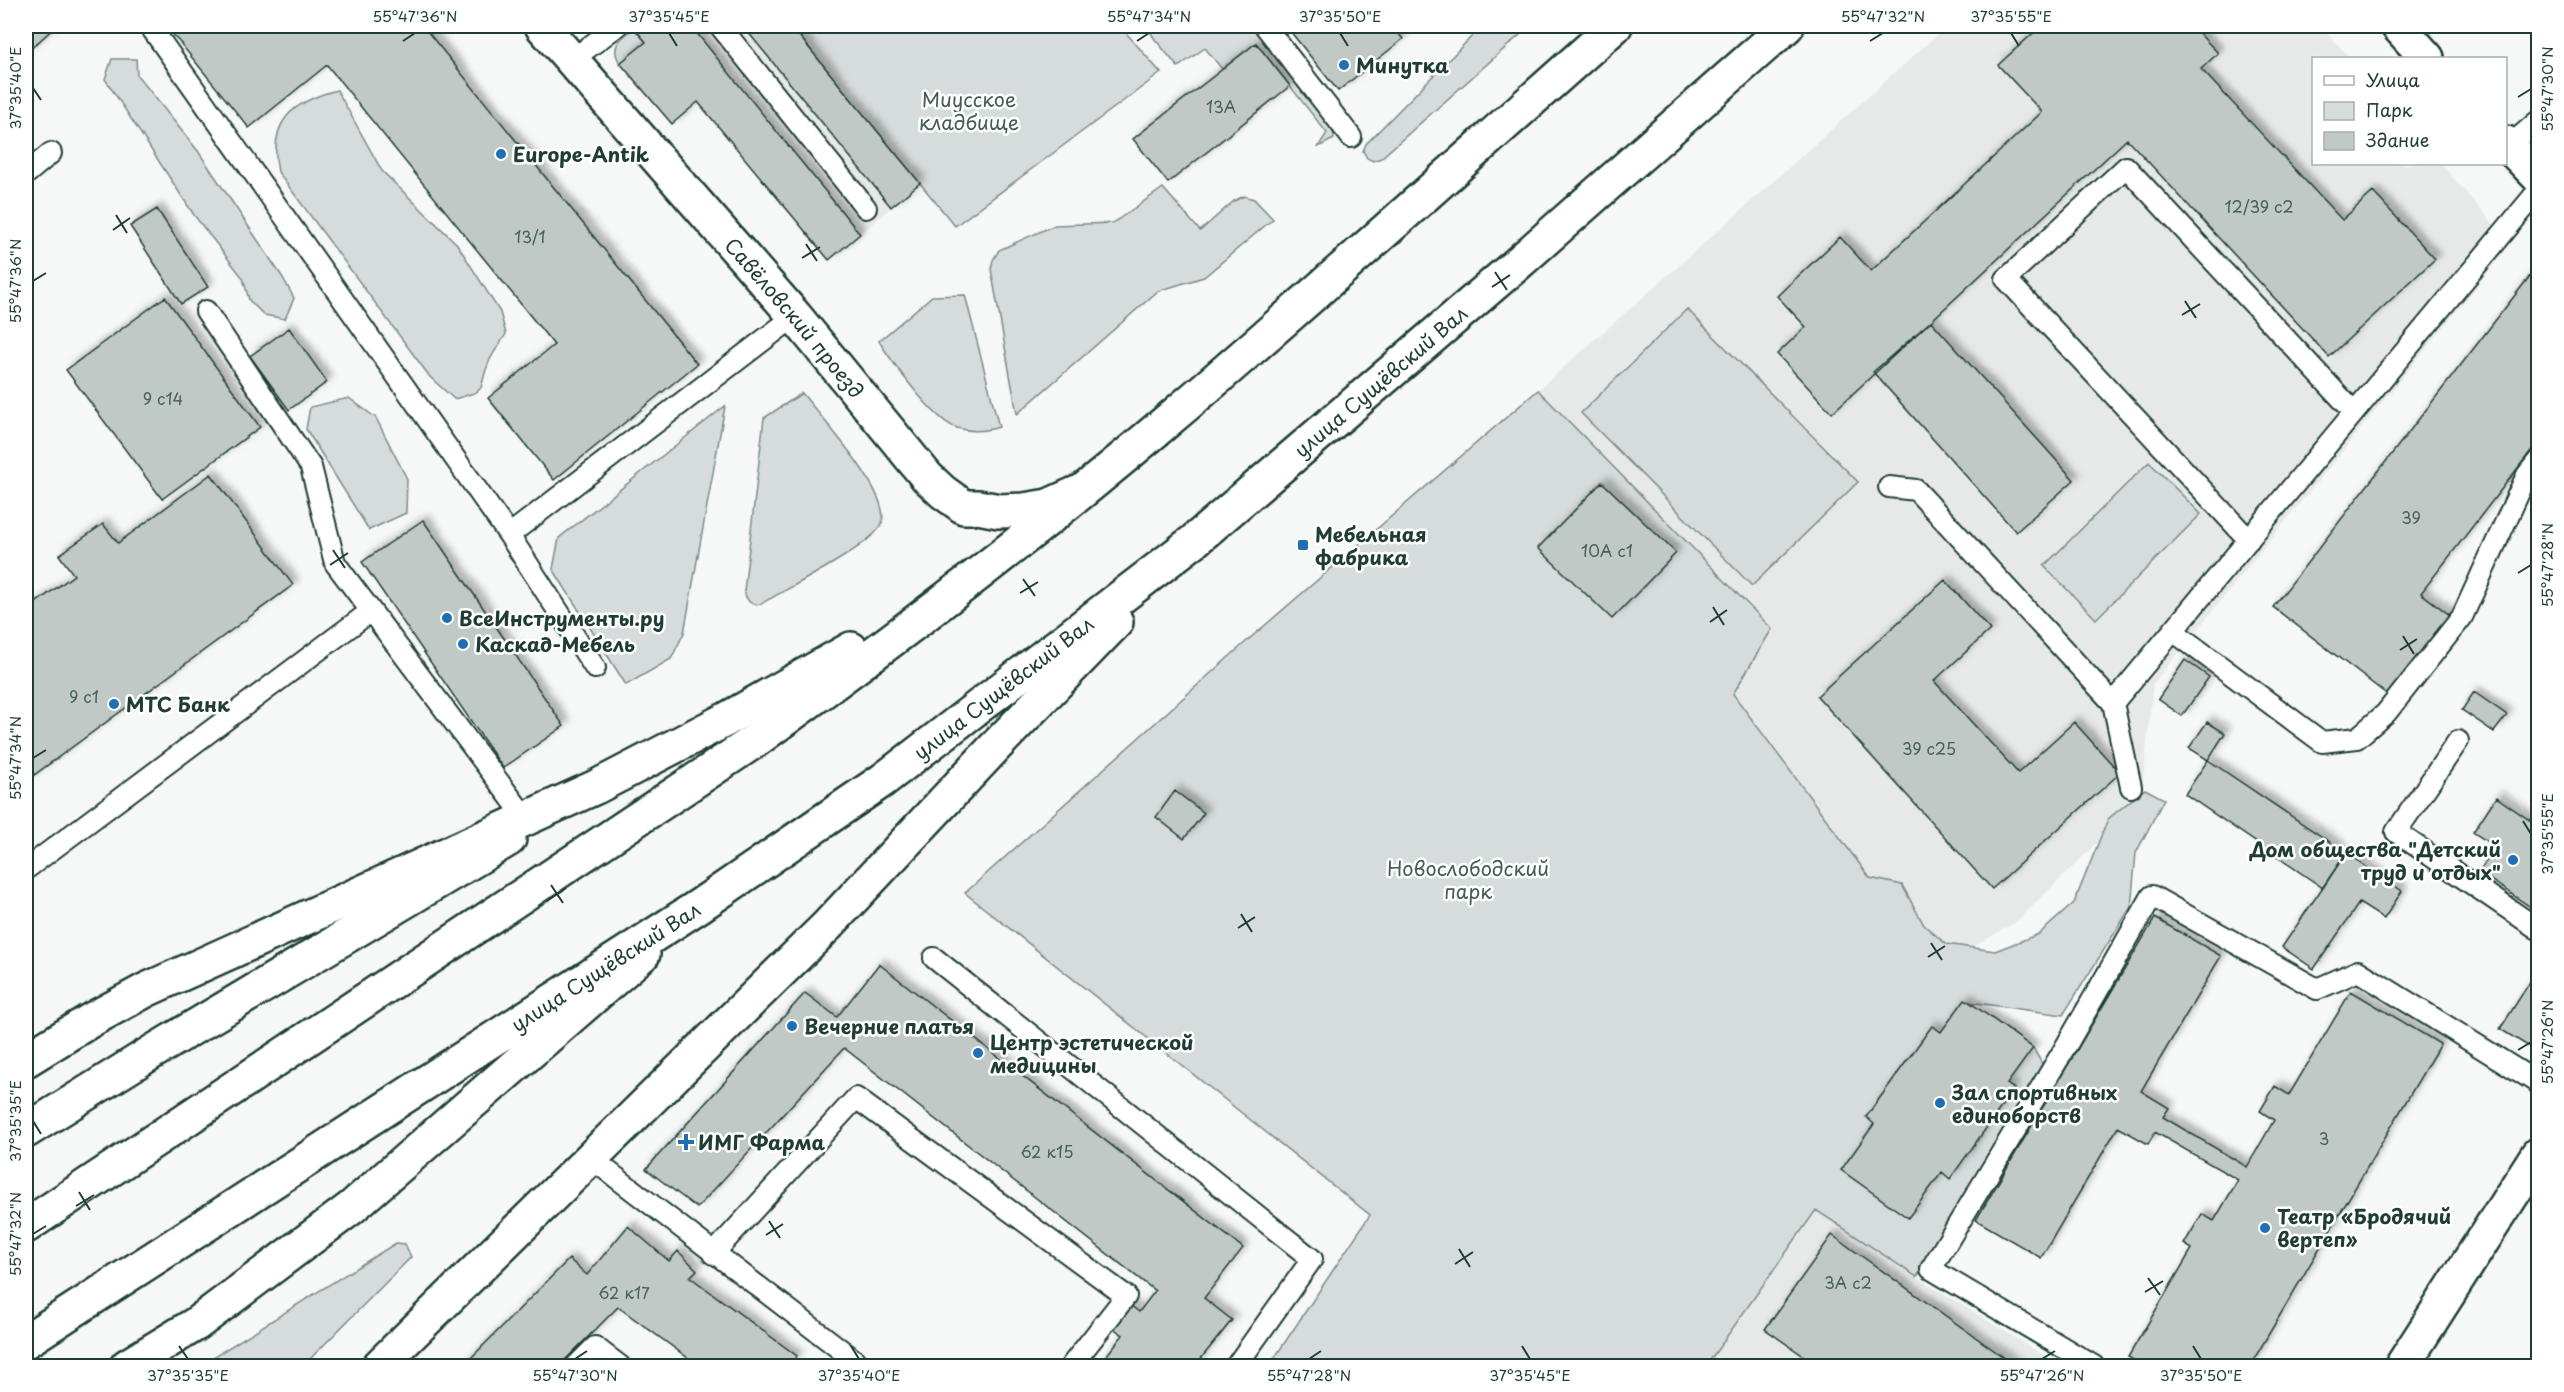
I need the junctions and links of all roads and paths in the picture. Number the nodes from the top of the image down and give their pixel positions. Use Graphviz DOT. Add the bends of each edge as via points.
graph roads {
  1 [pos="150,26"];
  2 [pos="542,26"];
  3 [pos="616,26"];
  4 [pos="720,26"];
  5 [pos="1265,26"];
  6 [pos="1615,26"];
  7 [pos="1787,26"];
  8 [pos="2398,26"];
  9 [pos="2426,57"];
  10 [pos="573,59"];
  11 [pos="2538,121"];
  12 [pos="1351,137"];
  13 [pos="2507,145"];
  14 [pos="51,153"];
  15 [pos="26,174"];
  16 [pos="2538,176"];
  17 [pos="2538,191"];
  18 [pos="866,208"];
  19 [pos="206,311"];
  20 [pos="795,316"];
  21 [pos="2355,412"];
  22 [pos="2538,461"];
  23 [pos="1088,486"];
  24 [pos="1889,488"];
  25 [pos="509,535"];
  26 [pos="2249,540"];
  27 [pos="1194,541"];
  28 [pos="998,559"];
  29 [pos="371,611"];
  30 [pos="2173,631"];
  31 [pos="595,668"];
  32 [pos="2114,703"];
  33 [pos="2458,741"];
  34 [pos="596,787"];
  35 [pos="2131,787"];
  36 [pos="525,818"];
  37 [pos="26,868"];
  38 [pos="699,906"];
  39 [pos="2538,929"];
  40 [pos="934,958"];
  41 [pos="26,1060"];
  42 [pos="2538,1083"];
  43 [pos="26,1131"];
  44 [pos="2538,1154"];
  45 [pos="592,1159"];
  46 [pos="26,1226"];
  47 [pos="713,1254"];
  48 [pos="26,1341"];
  49 [pos="851,1363"];
  50 [pos="127,1366"];
  51 [pos="379,1366"];
  52 [pos="576,1366"];
  53 [pos="620,1366"];
  54 [pos="1071,1366"];
  55 [pos="1236,1366"];
  56 [pos="2094,1366"];
  57 [pos="2402,1366"];
  1 -- 25 [label="lane"];
  2 -- 10 [label="main road, Савёловский проезд"];
  3 -- 10 [label="lane"];
  4 -- 18 [label="lane"];
  5 -- 12 [label="lane"];
  6 -- 23 [label="main road" via="1218,377"];
  7 -- 27 [label="main road, улица Сущёвский Вал"];
  8 -- 9 [label="main road"];
  10 -- 20 [label="main road, Савёловский проезд"];
  11 -- 13 [label="lane"];
  13 -- 16 [label="main road"];
  14 -- 15 [label="lane"];
  17 -- 21 [label="lane"];
  19 -- 29 [label="lane" via="311,467 335,563"];
  20 -- 23 [label="main road, Савёловский проезд" via="927,477 964,507 999,511 1048,506"];
  20 -- 25 [label="lane"];
  21 -- 26 [label="lane"];
  21 -- 26 [label="lane" via="2126,167 2006,279"];
  22 -- 30 [label="lane" via="2527,475 2462,617 2386,713 2357,738 2322,742"];
  23 -- 28 [label="main road"];
  24 -- 32 [label="lane" via="1916,490"];
  25 -- 31 [label="lane"];
  26 -- 30 [label="lane"];
  27 -- 38 [label="main road, улица Сущёвский Вал" via="883,780"];
  27 -- 45 [label="main road" via="827,926"];
  28 -- 34 [label="main road" via="863,643"];
  28 -- 46 [label="main road" via="756,740"];
  29 -- 36 [label="lane"];
  29 -- 37 [label="lane"];
  30 -- 32 [label="lane"];
  32 -- 35 [label="lane"];
  33 -- 39 [label="lane" via="2397,832"];
  34 -- 36 [label="main road"];
  34 -- 43 [label="main road"];
  36 -- 41 [label="main road" via="146,990"];
  38 -- 48 [label="main road, улица Сущёвский Вал"];
  38 -- 50 [label="main road" via="351,1208 196,1324"];
  40 -- 55 [label="lane" via="1312,1259"];
  42 -- 56 [label="lane" via="2358,971 2317,989 2152,896 1931,1269"];
  44 -- 57 [label="main road"];
  45 -- 47 [label="lane"];
  45 -- 51 [label="main road"];
  47 -- 49 [label="lane"];
  47 -- 54 [label="lane" via="856,1098 1126,1296"];
  52 -- 53 [label="lane" via="595,1347"];
}
